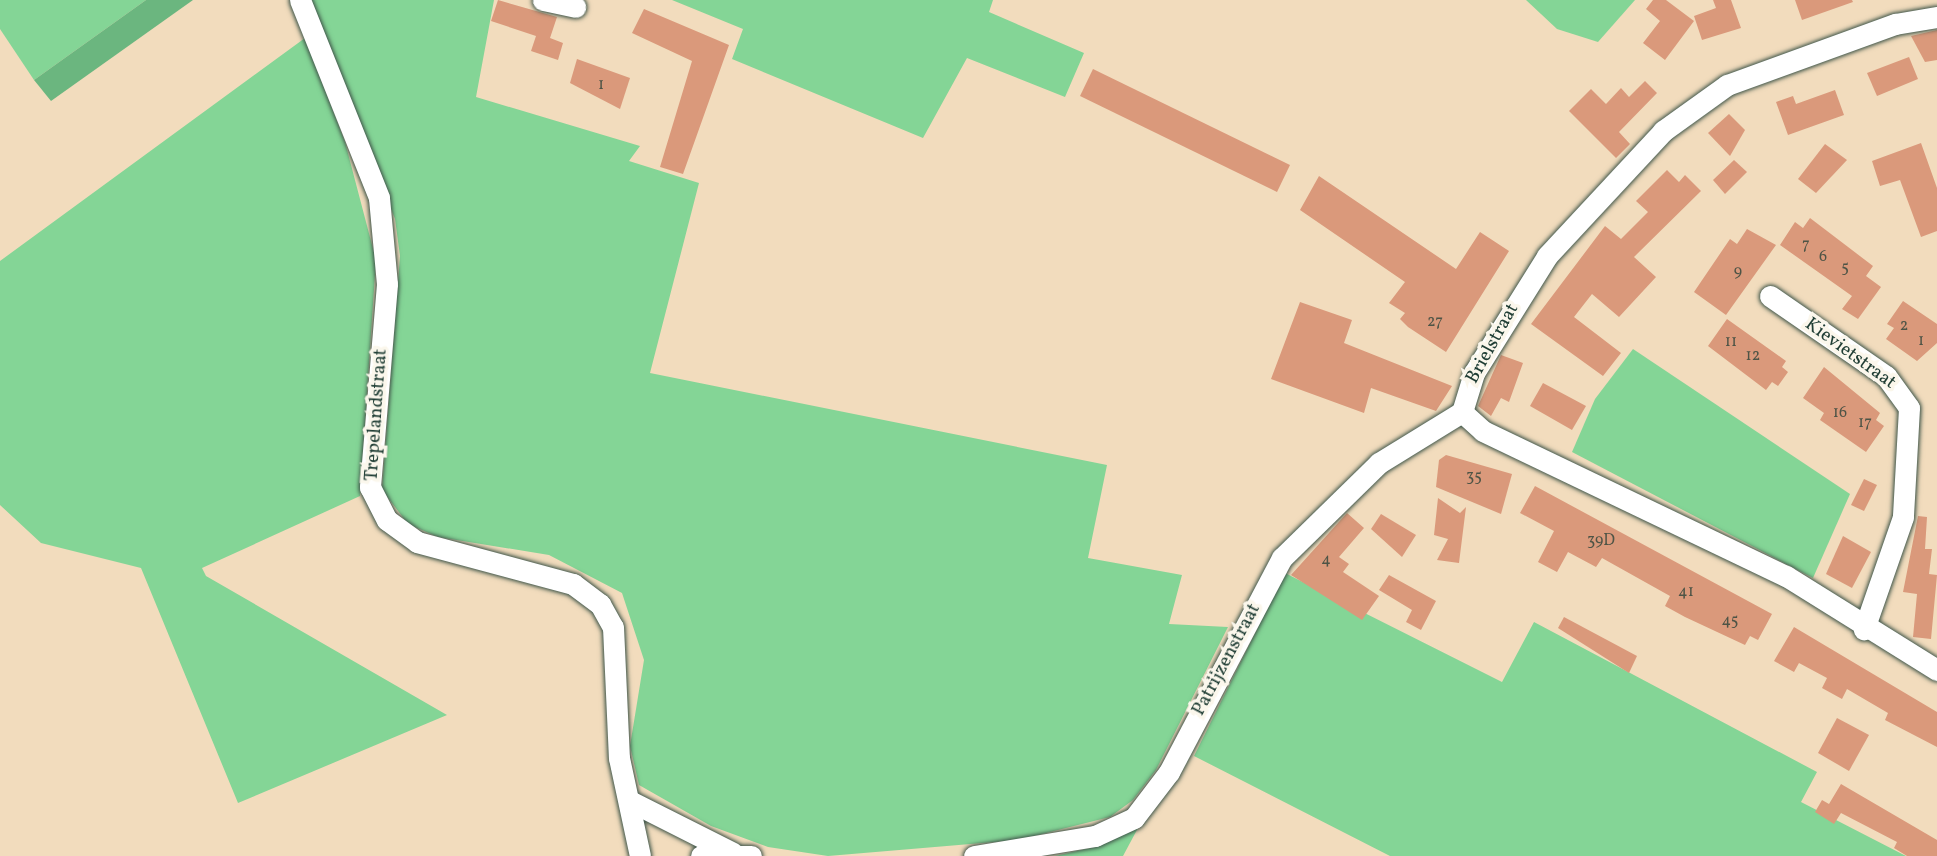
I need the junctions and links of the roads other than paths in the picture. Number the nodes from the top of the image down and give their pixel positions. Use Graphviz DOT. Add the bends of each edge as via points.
graph roads {
  1 [pos="300,0"];
  2 [pos="543,0"];
  3 [pos="575,7"];
  4 [pos="1937,17"];
  5 [pos="1770,296"];
  6 [pos="1462,412"];
  7 [pos="1864,629"];
  8 [pos="1937,670"];
  9 [pos="632,802"];
  10 [pos="742,854"];
  11 [pos="640,856"];
  12 [pos="701,856"];
  13 [pos="974,856"];
  1 -- 9 [label="street, Trepelandstraat" via="379,198 387,284 370,487 387,520 416,542 573,584 600,604 613,627 619,758"];
  2 -- 3 [label="street"];
  4 -- 6 [label="street, Brielstraat" via="1895,24 1727,85 1663,131 1547,256 1474,373"];
  5 -- 7 [label="street, Kievietstraat" via="1886,376 1909,408 1903,517"];
  6 -- 7 [label="street" via="1483,430 1786,576"];
  6 -- 13 [label="street, Patrijzenstraat" via="1379,463 1282,558 1169,772 1134,818 1095,836"];
  7 -- 8 [label="street"];
  9 -- 10 [label="street"];
  9 -- 11 [label="street, Trepelandstraat"];
  10 -- 12 [label="street"];
}
